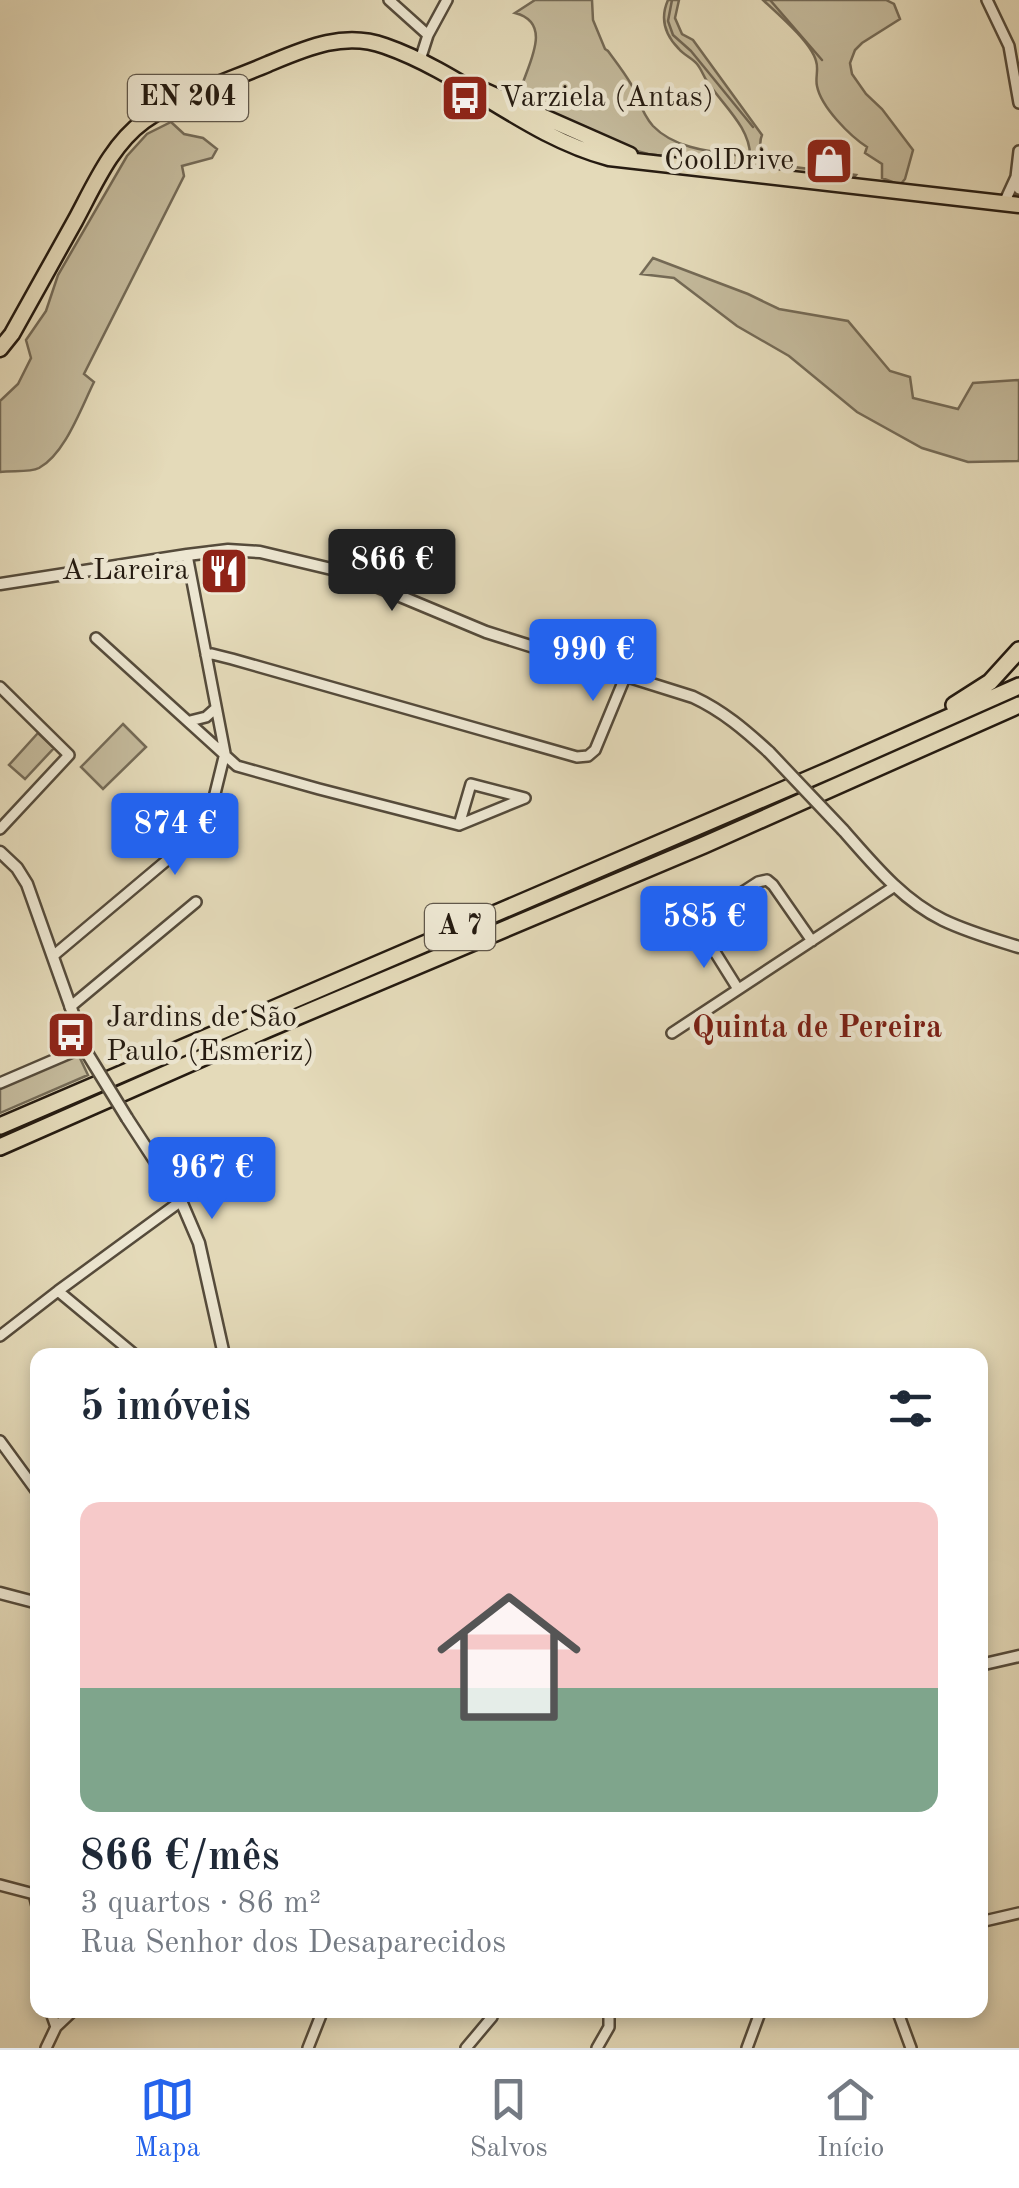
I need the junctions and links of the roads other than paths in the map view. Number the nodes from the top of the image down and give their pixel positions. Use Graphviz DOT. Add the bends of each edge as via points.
graph roads {
  1 [pos="389,0"];
  2 [pos="447,0"];
  3 [pos="988,0"];
  4 [pos="428,35"];
  5 [pos="420,60"];
  6 [pos="1019,99"];
  7 [pos="1019,151"];
  8 [pos="1016,177"];
  9 [pos="1019,189"];
  10 [pos="1012,204"];
  11 [pos="0,350"];
  12 [pos="187,555"];
  13 [pos="0,584"];
  14 [pos="96,638"];
  15 [pos="1019,650"];
  16 [pos="206,655"];
  17 [pos="626,675"];
  18 [pos="1019,686"];
  19 [pos="0,687"];
  20 [pos="1019,705"];
  21 [pos="216,708"];
  22 [pos="1019,716"];
  23 [pos="190,722"];
  24 [pos="972,725"];
  25 [pos="919,729"];
  26 [pos="225,752"];
  27 [pos="459,825"];
  28 [pos="0,829"];
  29 [pos="0,852"];
  30 [pos="895,886"];
  31 [pos="196,902"];
  32 [pos="812,941"];
  33 [pos="1019,947"];
  34 [pos="52,956"];
  35 [pos="738,989"];
  36 [pos="70,1008"];
  37 [pos="672,1032"];
  38 [pos="86,1050"];
  39 [pos="0,1083"];
  40 [pos="0,1126"];
  41 [pos="0,1147"];
  42 [pos="181,1201"];
  43 [pos="58,1290"];
  44 [pos="0,1336"];
  45 [pos="127,1348"];
  46 [pos="222,1348"];
  47 [pos="0,1442"];
  48 [pos="30,1482"];
  49 [pos="0,1593"];
  50 [pos="30,1601"];
  51 [pos="1019,1656"];
  52 [pos="988,1663"];
  53 [pos="0,1885"];
  54 [pos="30,1890"];
  55 [pos="1019,1914"];
  56 [pos="988,1920"];
  57 [pos="53,2018"];
  58 [pos="66,2018"];
  59 [pos="320,2018"];
  60 [pos="490,2018"];
  61 [pos="609,2018"];
  62 [pos="758,2018"];
  63 [pos="900,2018"];
  64 [pos="56,2027"];
  65 [pos="46,2048"];
  66 [pos="308,2048"];
  67 [pos="466,2048"];
  68 [pos="597,2048"];
  69 [pos="747,2048"];
  70 [pos="911,2048"];
  1 -- 4 [label="street"];
  2 -- 4 [label="street"];
  3 -- 6 [label="street" via="1009,46"];
  4 -- 5 [label="street"];
  5 -- 10 [label="main road, EN 204" via="502,110 609,158"];
  5 -- 11 [label="main road, EN 204" via="369,41 322,44 143,122 108,160"];
  7 -- 8 [label="street"];
  8 -- 9 [label="street"];
  8 -- 10 [label="street"];
  12 -- 13 [label="street"];
  12 -- 16 [label="street"];
  12 -- 17 [label="street" via="260,552 340,571 486,632"];
  14 -- 23 [label="street"];
  15 -- 25 [label="highway, A 7" via="990,682"];
  16 -- 17 [label="street" via="578,757 595,750"];
  16 -- 21 [label="street"];
  17 -- 30 [label="street, bridge" via="694,696 742,726"];
  18 -- 25 [label="highway, A 7"];
  19 -- 28 [label="street" via="69,756"];
  20 -- 24 [label="highway, A 7"];
  21 -- 23 [label="street"];
  21 -- 26 [label="street"];
  22 -- 24 [label="highway"];
  23 -- 26 [label="street"];
  24 -- 41 [label="highway, A 7"];
  25 -- 40 [label="highway, A 7"];
  26 -- 27 [label="street" via="238,766"];
  26 -- 34 [label="street" via="204,828"];
  27 -- 27 [label="street" via="508,805 524,798 471,784"];
  29 -- 34 [label="street" via="27,884"];
  30 -- 32 [label="street"];
  30 -- 33 [label="street" via="942,920"];
  31 -- 36 [label="street"];
  32 -- 35 [label="street"];
  32 -- 35 [label="street" via="774,885 758,882 701,919"];
  34 -- 36 [label="street"];
  35 -- 37 [label="street"];
  36 -- 38 [label="street"];
  38 -- 39 [label="street"];
  38 -- 42 [label="street, bridge"];
  42 -- 43 [label="street"];
  42 -- 46 [label="street" via="199,1243"];
  43 -- 44 [label="street"];
  43 -- 45 [label="street"];
  47 -- 48 [label="street"];
  49 -- 50 [label="street"];
  51 -- 52 [label="street"];
  53 -- 54 [label="street"];
  55 -- 56 [label="street"];
  57 -- 64 [label="street"];
  58 -- 64 [label="street"];
  59 -- 66 [label="street"];
  60 -- 67 [label="street"];
  61 -- 68 [label="street"];
  62 -- 69 [label="street"];
  63 -- 70 [label="street"];
  64 -- 65 [label="street"];
}
